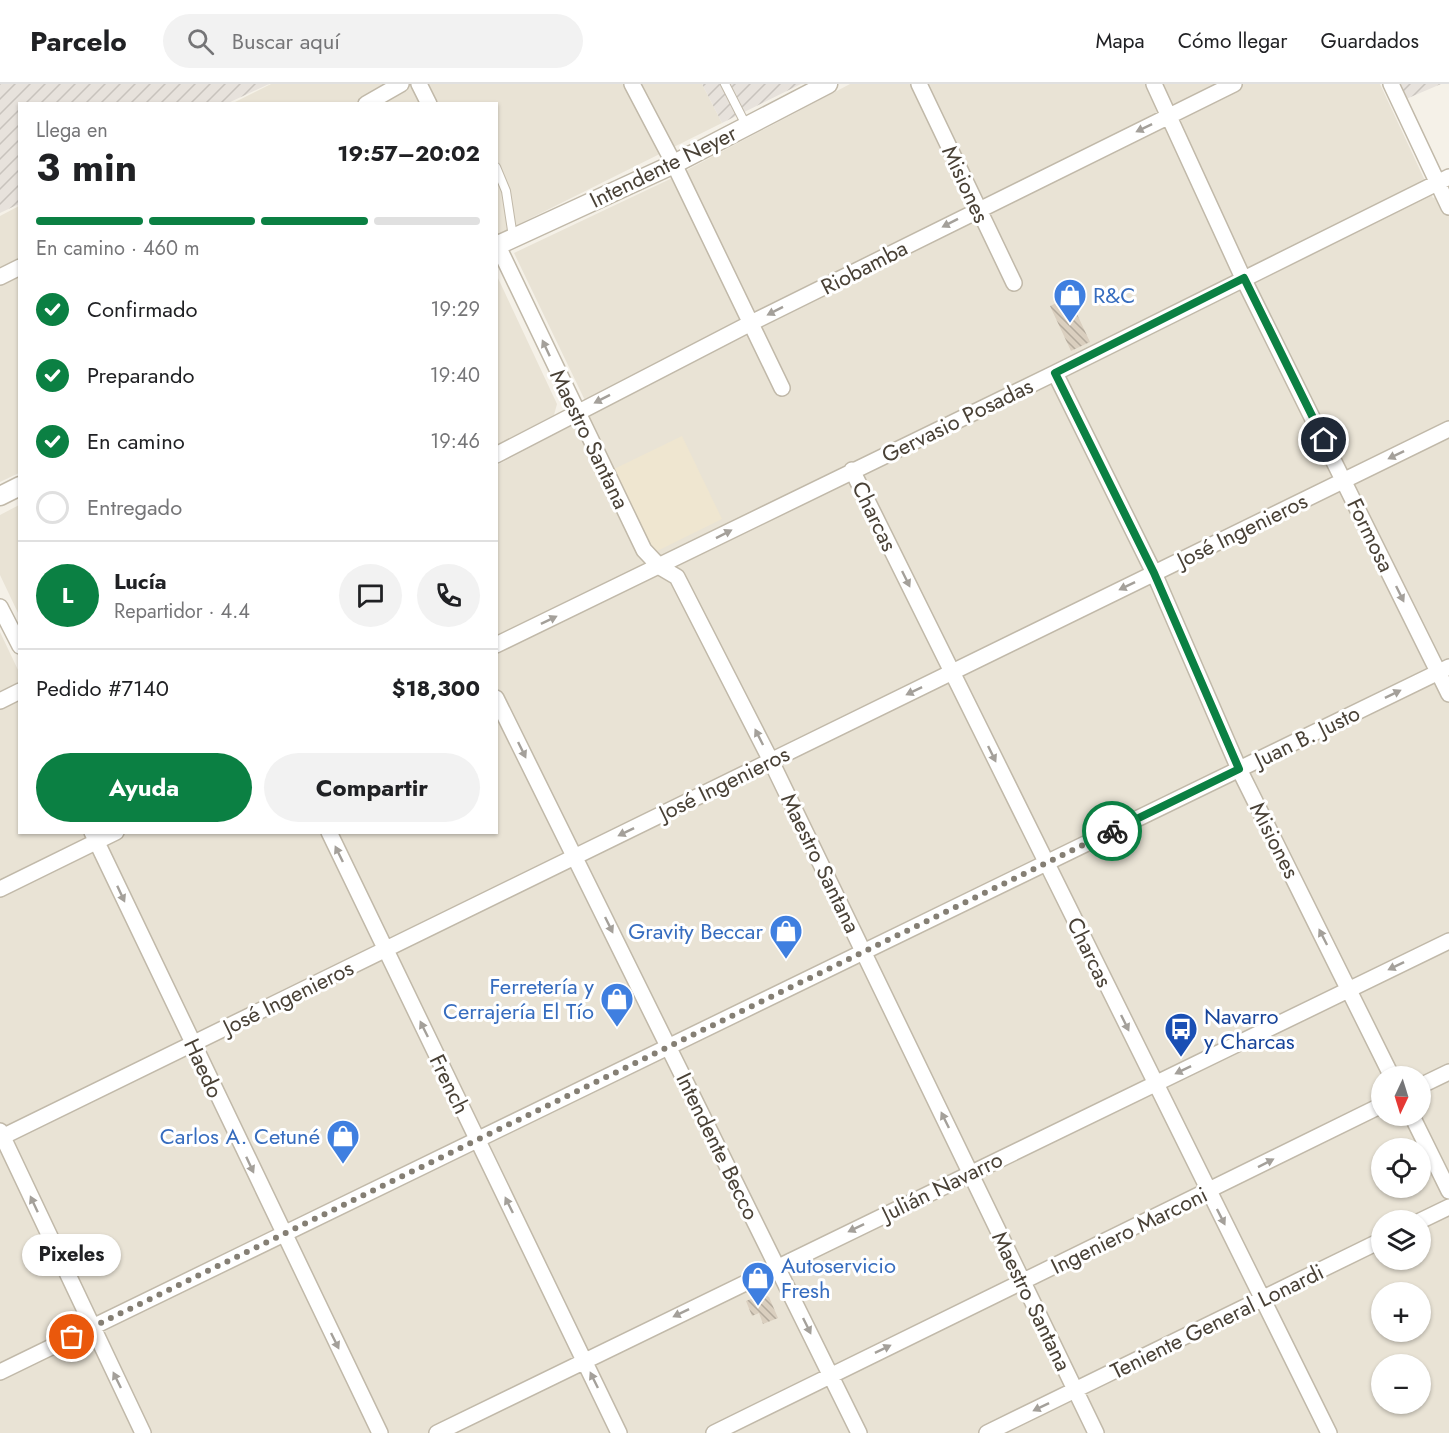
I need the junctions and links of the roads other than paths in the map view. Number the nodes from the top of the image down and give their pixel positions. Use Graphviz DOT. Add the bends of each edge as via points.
graph roads {
  1 [pos="401,84"];
  2 [pos="419,84"];
  3 [pos="632,84"];
  4 [pos="725,84"];
  5 [pos="828,84"];
  6 [pos="919,84"];
  7 [pos="1154,84"];
  8 [pos="1234,84"];
  9 [pos="1390,84"];
  10 [pos="370,102"];
  11 [pos="428,102"];
  12 [pos="1169,116"];
  13 [pos="746,126"];
  14 [pos="674,164"];
  15 [pos="498,172"];
  16 [pos="1443,180"];
  17 [pos="1449,207"];
  18 [pos="978,209"];
  19 [pos="501,243"];
  20 [pos="18,268"];
  21 [pos="0,277"];
  22 [pos="1244,278"];
  23 [pos="1014,283"];
  24 [pos="751,323"];
  25 [pos="1055,373"];
  26 [pos="782,388"];
  27 [pos="576,412"];
  28 [pos="1449,429"];
  29 [pos="498,454"];
  30 [pos="852,470"];
  31 [pos="1344,481"];
  32 [pos="18,487"];
  33 [pos="0,496"];
  34 [pos="660,567"];
  35 [pos="1154,573"];
  36 [pos="0,607"];
  37 [pos="18,642"];
  38 [pos="498,644"];
  39 [pos="1444,670"];
  40 [pos="952,672"];
  41 [pos="18,693"];
  42 [pos="1449,694"];
  43 [pos="0,701"];
  44 [pos="498,702"];
  45 [pos="771,761"];
  46 [pos="1239,769"];
  47 [pos="330,834"];
  48 [pos="94,837"];
  49 [pos="575,857"];
  50 [pos="1046,863"];
  51 [pos="0,890"];
  52 [pos="1449,941"];
  53 [pos="385,950"];
  54 [pos="863,952"];
  55 [pos="1349,989"];
  56 [pos="192,1044"];
  57 [pos="669,1046"];
  58 [pos="1387,1066"];
  59 [pos="1449,1072"];
  60 [pos="1431,1081"];
  61 [pos="1155,1083"];
  62 [pos="1371,1110"];
  63 [pos="1417,1126"];
  64 [pos="1,1135"];
  65 [pos="477,1140"];
  66 [pos="970,1173"];
  67 [pos="1449,1191"];
  68 [pos="1208,1192"];
  69 [pos="1449,1207"];
  70 [pos="1431,1216"];
  71 [pos="283,1234"];
  72 [pos="1371,1245"];
  73 [pos="777,1266"];
  74 [pos="1022,1281"];
  75 [pos="1263,1298"];
  76 [pos="91,1328"];
  77 [pos="584,1360"];
  78 [pos="0,1372"];
  79 [pos="831,1374"];
  80 [pos="1075,1390"];
  81 [pos="143,1433"];
  82 [pos="380,1433"];
  83 [pos="436,1433"];
  84 [pos="619,1433"];
  85 [pos="714,1433"];
  86 [pos="859,1433"];
  87 [pos="987,1433"];
  88 [pos="1095,1433"];
  89 [pos="1329,1433"];
  1 -- 10 [label="street"];
  2 -- 11 [label="street"];
  3 -- 14 [label="street"];
  4 -- 13 [label="lane"];
  5 -- 13 [label="street, Intendente Neyer"];
  6 -- 18 [label="street, Misiones"];
  7 -- 12 [label="street, Formosa"];
  8 -- 12 [label="street, Riobamba"];
  9 -- 16 [label="street"];
  12 -- 18 [label="street, Riobamba, one-way"];
  12 -- 22 [label="street, Formosa"];
  13 -- 14 [label="street, Intendente Neyer"];
  14 -- 19 [label="street, Intendente Neyer"];
  14 -- 24 [label="street"];
  15 -- 19 [label="lane" via="506,191"];
  16 -- 17 [label="street"];
  16 -- 22 [label="street, Gervasio Posadas"];
  18 -- 23 [label="street, Misiones"];
  18 -- 24 [label="street, Riobamba, one-way"];
  27 -- 19 [label="street, Maestro Santana, one-way"];
  20 -- 21 [label="street"];
  22 -- 25 [label="street, Gervasio Posadas"];
  22 -- 31 [label="street, Formosa"];
  24 -- 26 [label="street"];
  24 -- 27 [label="street, Riobamba, one-way"];
  25 -- 30 [label="street, Gervasio Posadas"];
  25 -- 35 [label="street, Misiones"];
  27 -- 29 [label="street, Riobamba"];
  27 -- 34 [label="street, Maestro Santana" via="644,550"];
  28 -- 31 [label="street, José Ingenieros, one-way"];
  34 -- 30 [label="street, Gervasio Posadas, one-way"];
  30 -- 40 [label="street, Charcas, one-way"];
  31 -- 35 [label="street, José Ingenieros"];
  31 -- 39 [label="street, Formosa, one-way"];
  32 -- 33 [label="street"];
  38 -- 34 [label="street, Gervasio Posadas, one-way"];
  45 -- 34 [label="street, Maestro Santana, one-way" via="677,577"];
  35 -- 40 [label="street, José Ingenieros, one-way"];
  35 -- 46 [label="street, Misiones"];
  36 -- 37 [label="street"];
  39 -- 42 [label="street, Formosa"];
  46 -- 39 [label="street, Juan B. Justo, one-way"];
  40 -- 45 [label="street, José Ingenieros, one-way"];
  40 -- 50 [label="street, Charcas, one-way"];
  41 -- 43 [label="street"];
  44 -- 49 [label="street, Intendente Becco, one-way"];
  45 -- 49 [label="street, José Ingenieros, one-way"];
  45 -- 54 [label="street, Maestro Santana"];
  46 -- 50 [label="street, Juan B. Justo"];
  55 -- 46 [label="street, Misiones, one-way"];
  53 -- 47 [label="street, French, one-way"];
  48 -- 51 [label="street"];
  48 -- 56 [label="street, Haedo, one-way"];
  49 -- 53 [label="street, José Ingenieros"];
  49 -- 57 [label="street, Intendente Becco, one-way"];
  50 -- 54 [label="street, Juan B. Justo"];
  50 -- 61 [label="street, Charcas, one-way"];
  52 -- 55 [label="street, Julián Navarro, one-way"];
  53 -- 56 [label="street, José Ingenieros"];
  65 -- 53 [label="street, French, one-way"];
  54 -- 57 [label="street, Juan B. Justo"];
  66 -- 54 [label="street, Maestro Santana, one-way"];
  55 -- 58 [label="street, Misiones"];
  55 -- 61 [label="street, Julián Navarro, one-way"];
  56 -- 64 [label="street, José Ingenieros"];
  56 -- 71 [label="street, Haedo, one-way"];
  57 -- 65 [label="street, Juan B. Justo"];
  57 -- 73 [label="street, Intendente Becco"];
  59 -- 60 [label="street"];
  61 -- 66 [label="street, Julián Navarro"];
  61 -- 68 [label="street, Charcas"];
  68 -- 62 [label="street, Ingeniero Marconi, one-way"];
  63 -- 67 [label="street"];
  76 -- 64 [label="street, one-way"];
  65 -- 71 [label="street, Juan B. Justo"];
  77 -- 65 [label="street, French, one-way"];
  66 -- 73 [label="street, Julián Navarro, one-way"];
  66 -- 74 [label="street, Maestro Santana"];
  68 -- 74 [label="street, Ingeniero Marconi"];
  68 -- 75 [label="street, Charcas, one-way"];
  69 -- 70 [label="street"];
  71 -- 76 [label="street, Juan B. Justo"];
  71 -- 82 [label="street, Haedo, one-way"];
  72 -- 75 [label="street, Teniente General Lonardi"];
  73 -- 77 [label="street, Julián Navarro, one-way"];
  73 -- 79 [label="street, Intendente Becco, one-way"];
  79 -- 74 [label="street, Ingeniero Marconi, one-way"];
  74 -- 80 [label="street, Maestro Santana"];
  75 -- 80 [label="street, Teniente General Lonardi"];
  75 -- 89 [label="street, Charcas"];
  76 -- 78 [label="street, Juan B. Justo"];
  81 -- 76 [label="street, one-way"];
  77 -- 83 [label="street, Julián Navarro"];
  84 -- 77 [label="street, French, one-way"];
  79 -- 85 [label="street, Ingeniero Marconi"];
  79 -- 86 [label="street, Intendente Becco"];
  80 -- 87 [label="street, Teniente General Lonardi, one-way"];
  80 -- 88 [label="street, Maestro Santana"];
}
